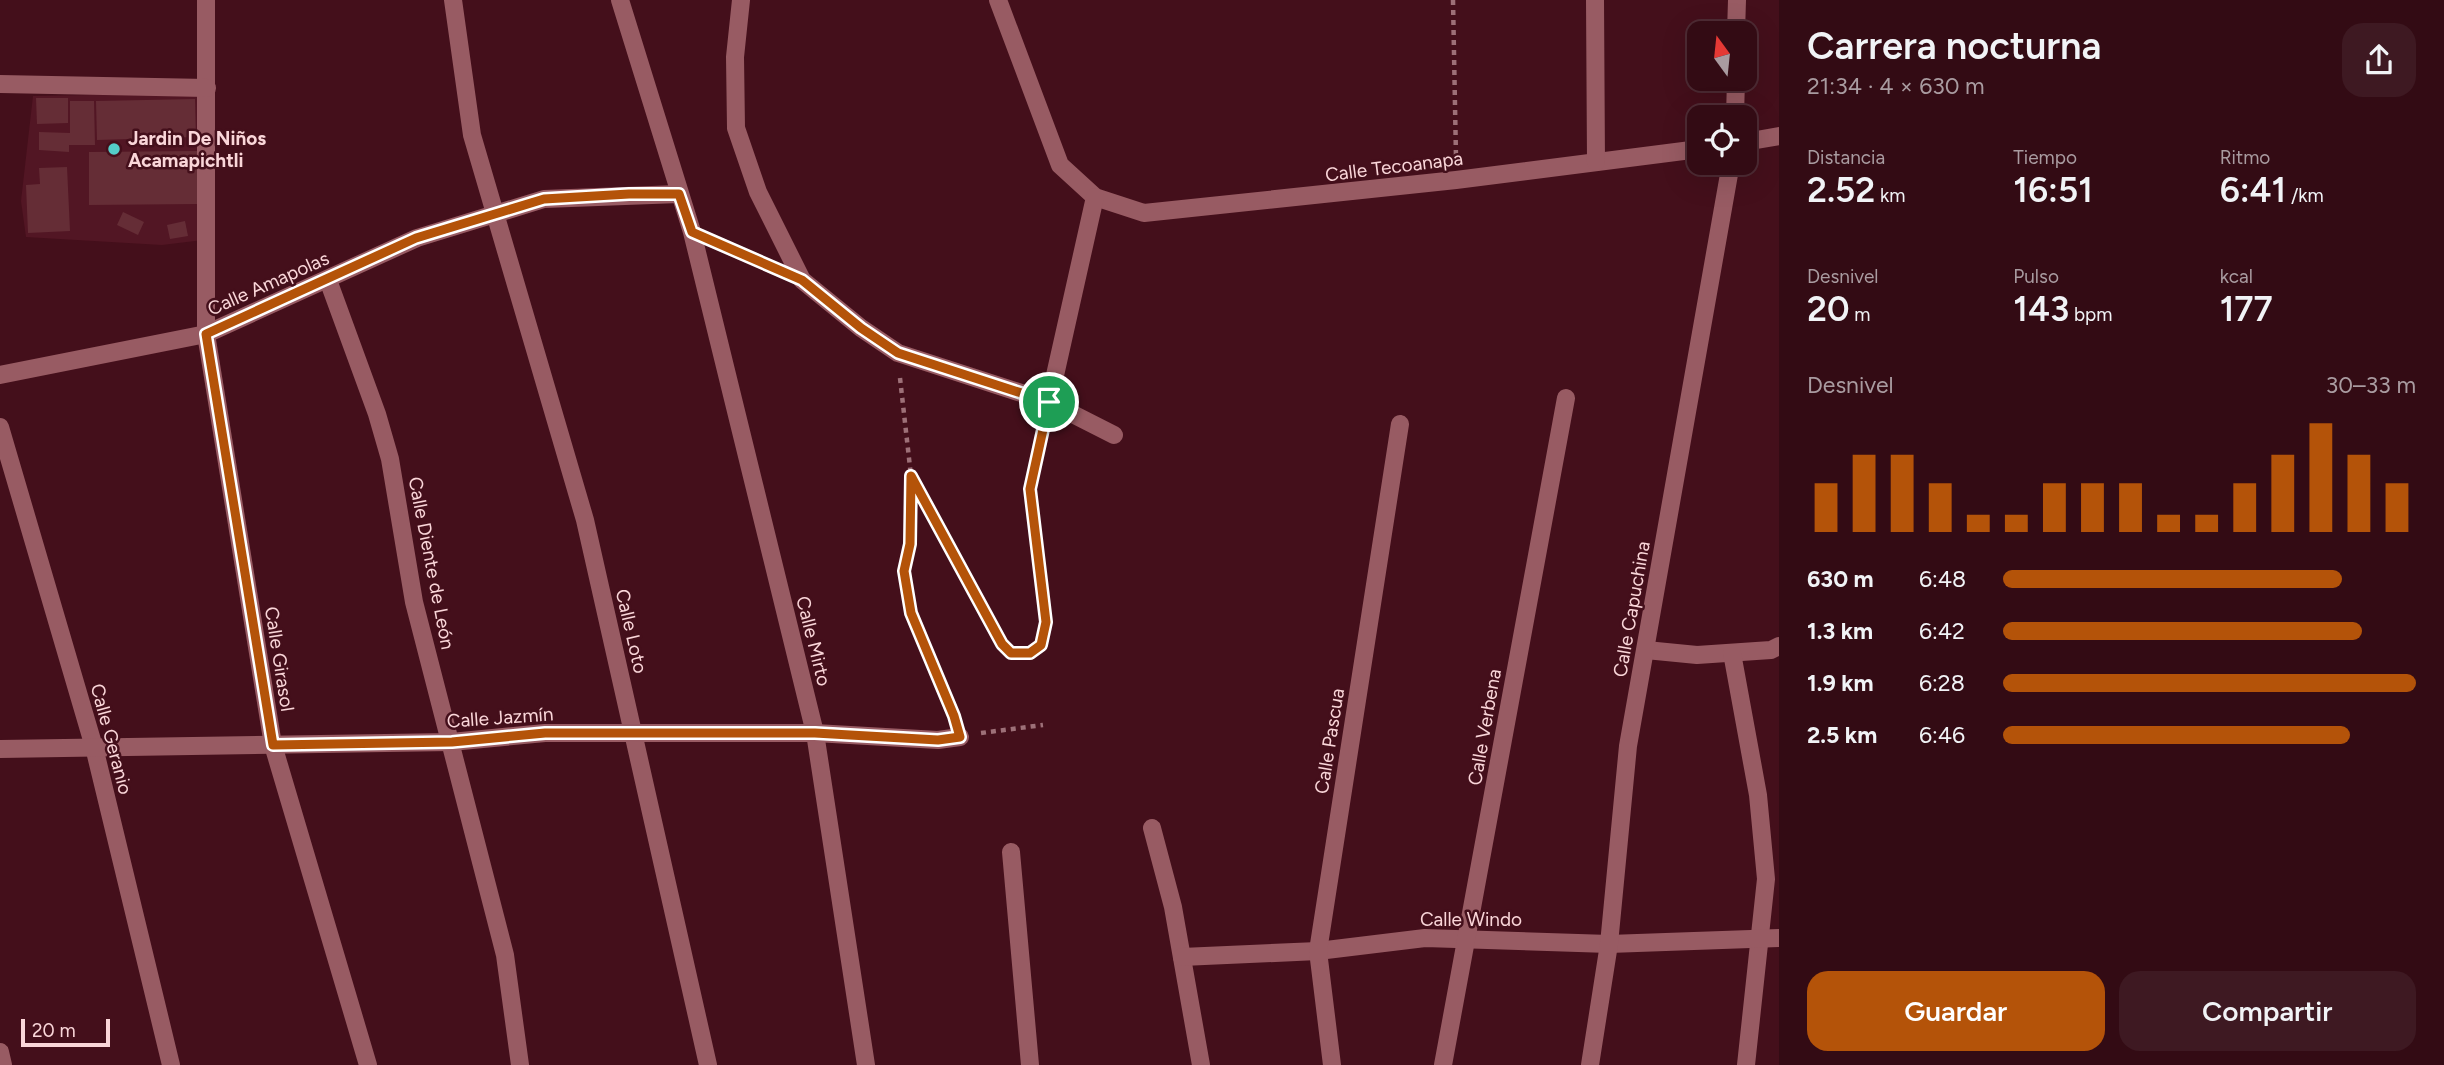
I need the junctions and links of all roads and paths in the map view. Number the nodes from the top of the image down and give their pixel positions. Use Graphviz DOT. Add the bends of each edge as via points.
graph roads {
  1 [pos="206,0"];
  2 [pos="453,0"];
  3 [pos="620,0"];
  4 [pos="741,0"];
  5 [pos="998,0"];
  6 [pos="1453,0"];
  7 [pos="1595,0"];
  8 [pos="1737,0"];
  9 [pos="1737,21"];
  10 [pos="0,84"];
  11 [pos="207,88"];
  12 [pos="1779,136"];
  13 [pos="1757,140"];
  14 [pos="1687,151"];
  15 [pos="1596,162"];
  16 [pos="1729,175"];
  17 [pos="1456,180"];
  18 [pos="679,194"];
  19 [pos="1095,197"];
  20 [pos="496,212"];
  21 [pos="692,232"];
  22 [pos="328,280"];
  23 [pos="802,280"];
  24 [pos="206,334"];
  25 [pos="898,353"];
  26 [pos="0,375"];
  27 [pos="1566,398"];
  28 [pos="1049,402"];
  29 [pos="1400,424"];
  30 [pos="0,428"];
  31 [pos="1114,435"];
  32 [pos="911,476"];
  33 [pos="1779,646"];
  34 [pos="1646,650"];
  35 [pos="1732,653"];
  36 [pos="1043,725"];
  37 [pos="815,733"];
  38 [pos="634,734"];
  39 [pos="960,737"];
  40 [pos="452,742"];
  41 [pos="273,745"];
  42 [pos="94,747"];
  43 [pos="0,749"];
  44 [pos="1152,828"];
  45 [pos="1010,852"];
  46 [pos="1466,937"];
  47 [pos="1779,937"];
  48 [pos="1760,939"];
  49 [pos="1609,944"];
  50 [pos="1318,951"];
  51 [pos="1182,957"];
  52 [pos="0,1052"];
  53 [pos="4,1065"];
  54 [pos="171,1065"];
  55 [pos="368,1065"];
  56 [pos="520,1065"];
  57 [pos="708,1065"];
  58 [pos="866,1065"];
  59 [pos="1030,1065"];
  60 [pos="1201,1065"];
  61 [pos="1332,1065"];
  62 [pos="1443,1065"];
  63 [pos="1590,1065"];
  64 [pos="1746,1065"];
  1 -- 11 [label="street, Calle Girasol"];
  2 -- 20 [label="street, Calle Loto" via="472,135"];
  3 -- 18 [label="street, Calle Mirto"];
  4 -- 23 [label="street" via="734,57 736,128 758,192"];
  5 -- 19 [label="street" via="1060,165"];
  6 -- 17 [label="path"];
  7 -- 15 [label="street"];
  8 -- 9 [label="street"];
  10 -- 11 [label="street"];
  11 -- 24 [label="street, Calle Girasol"];
  12 -- 13 [label="street"];
  14 -- 15 [label="street, Calle Tecoanapa"];
  15 -- 17 [label="street, Calle Tecoanapa"];
  16 -- 34 [label="street, Calle Capuchina"];
  17 -- 19 [label="street, Calle Tecoanapa" via="1144,213"];
  18 -- 20 [label="street, Calle Amapolas" via="544,199"];
  18 -- 21 [label="street, Calle Mirto"];
  19 -- 28 [label="street"];
  20 -- 22 [label="street, Calle Amapolas" via="416,238"];
  20 -- 38 [label="street, Calle Loto" via="585,520"];
  21 -- 23 [label="path"];
  21 -- 37 [label="street, Calle Mirto"];
  22 -- 24 [label="street, Calle Amapolas"];
  22 -- 40 [label="street, Calle Diente de León" via="390,459 414,602"];
  23 -- 25 [label="street"];
  24 -- 26 [label="street, Calle Amapolas"];
  24 -- 41 [label="street, Calle Girasol"];
  25 -- 28 [label="street"];
  25 -- 32 [label="path"];
  27 -- 46 [label="street, Calle Verbena"];
  28 -- 31 [label="street"];
  28 -- 32 [label="path" via="1030,489 1046,622 1041,645 1030,653 1011,653 1002,644"];
  29 -- 50 [label="street, Calle Pascua"];
  30 -- 42 [label="street, Calle Geranio"];
  32 -- 39 [label="path" via="910,544 904,571 911,613"];
  33 -- 35 [label="street"];
  34 -- 35 [label="street"];
  34 -- 49 [label="street, Calle Capuchina" via="1628,746"];
  35 -- 48 [label="street" via="1758,795 1766,879"];
  36 -- 39 [label="path"];
  37 -- 38 [label="street, Calle Jazmín"];
  37 -- 39 [label="street, Calle Jazmín" via="938,740"];
  37 -- 58 [label="street, Calle Mirto"];
  38 -- 40 [label="street, Calle Jazmín" via="545,733"];
  38 -- 57 [label="street, Calle Loto"];
  40 -- 41 [label="street, Calle Jazmín"];
  40 -- 56 [label="street, Calle Diente de León" via="505,955"];
  41 -- 42 [label="street, Calle Jazmín"];
  41 -- 55 [label="street, Calle Girasol"];
  42 -- 43 [label="street, Calle Jazmín"];
  42 -- 54 [label="street, Calle Geranio"];
  44 -- 51 [label="street"];
  45 -- 59 [label="street"];
  46 -- 49 [label="street, Calle Windo"];
  46 -- 50 [label="street, Calle Windo"];
  46 -- 62 [label="street, Calle Verbena"];
  47 -- 48 [label="street, Calle Windo"];
  48 -- 49 [label="street, Calle Windo"];
  48 -- 64 [label="street"];
  49 -- 63 [label="street, Calle Capuchina"];
  50 -- 51 [label="street, Calle Windo"];
  50 -- 61 [label="street, Calle Pascua"];
  51 -- 60 [label="street"];
  52 -- 53 [label="street"];
}
